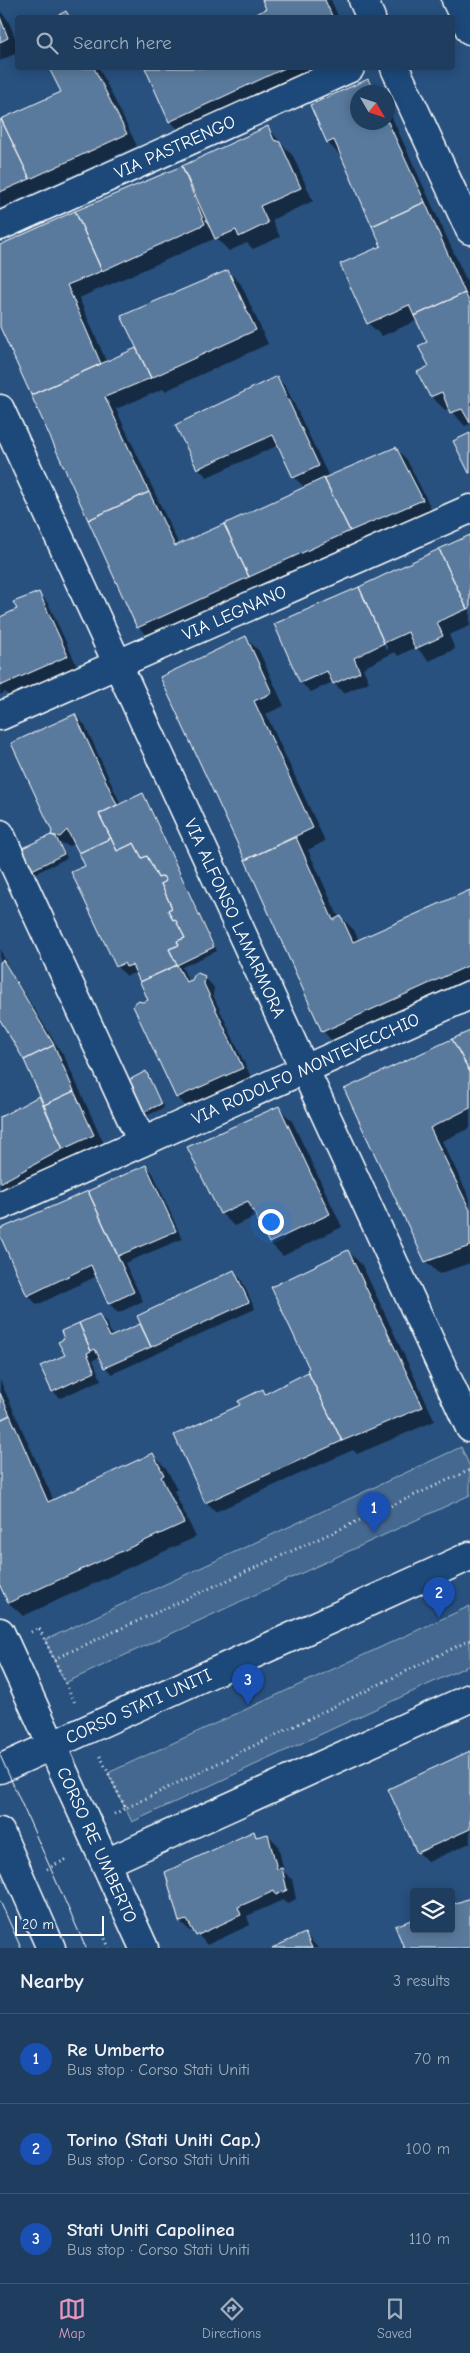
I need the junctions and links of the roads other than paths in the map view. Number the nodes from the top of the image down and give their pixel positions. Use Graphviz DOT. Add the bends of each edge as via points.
graph roads {
  1 [pos="363,0"];
  2 [pos="370,15"];
  3 [pos="346,70"];
  4 [pos="396,70"];
  5 [pos="0,226"];
  6 [pos="470,230"];
  7 [pos="0,409"];
  8 [pos="470,509"];
  9 [pos="117,664"];
  10 [pos="0,716"];
  11 [pos="0,834"];
  12 [pos="470,995"];
  13 [pos="303,1069"];
  14 [pos="142,1142"];
  15 [pos="0,1206"];
  16 [pos="470,1428"];
  17 [pos="470,1556"];
  18 [pos="0,1632"];
  19 [pos="470,1698"];
  20 [pos="53,1745"];
  21 [pos="0,1769"];
  22 [pos="0,1832"];
  23 [pos="106,1863"];
  24 [pos="52,1948"];
  25 [pos="144,1948"];
  1 -- 2 [label="street"];
  3 -- 5 [label="street, VIA PASTRENGO"];
  4 -- 6 [label="street"];
  7 -- 9 [label="street, VIA ALFONSO LAMARMORA"];
  8 -- 9 [label="street, VIA LEGNANO"];
  9 -- 10 [label="street, VIA LEGNANO"];
  9 -- 13 [label="street, VIA ALFONSO LAMARMORA"];
  11 -- 14 [label="street"];
  12 -- 13 [label="street, VIA RODOLFO MONTEVECCHIO"];
  13 -- 14 [label="street, VIA RODOLFO MONTEVECCHIO"];
  13 -- 16 [label="street, VIA ALFONSO LAMARMORA"];
  14 -- 15 [label="street, VIA RODOLFO MONTEVECCHIO"];
  17 -- 20 [label="street, CORSO STATI UNITI"];
  18 -- 20 [label="street, CORSO RE UMBERTO"];
  19 -- 23 [label="street"];
  20 -- 21 [label="street, CORSO STATI UNITI"];
  20 -- 23 [label="street, CORSO RE UMBERTO"];
  22 -- 24 [label="street"];
  23 -- 25 [label="street, CORSO RE UMBERTO"];
}
